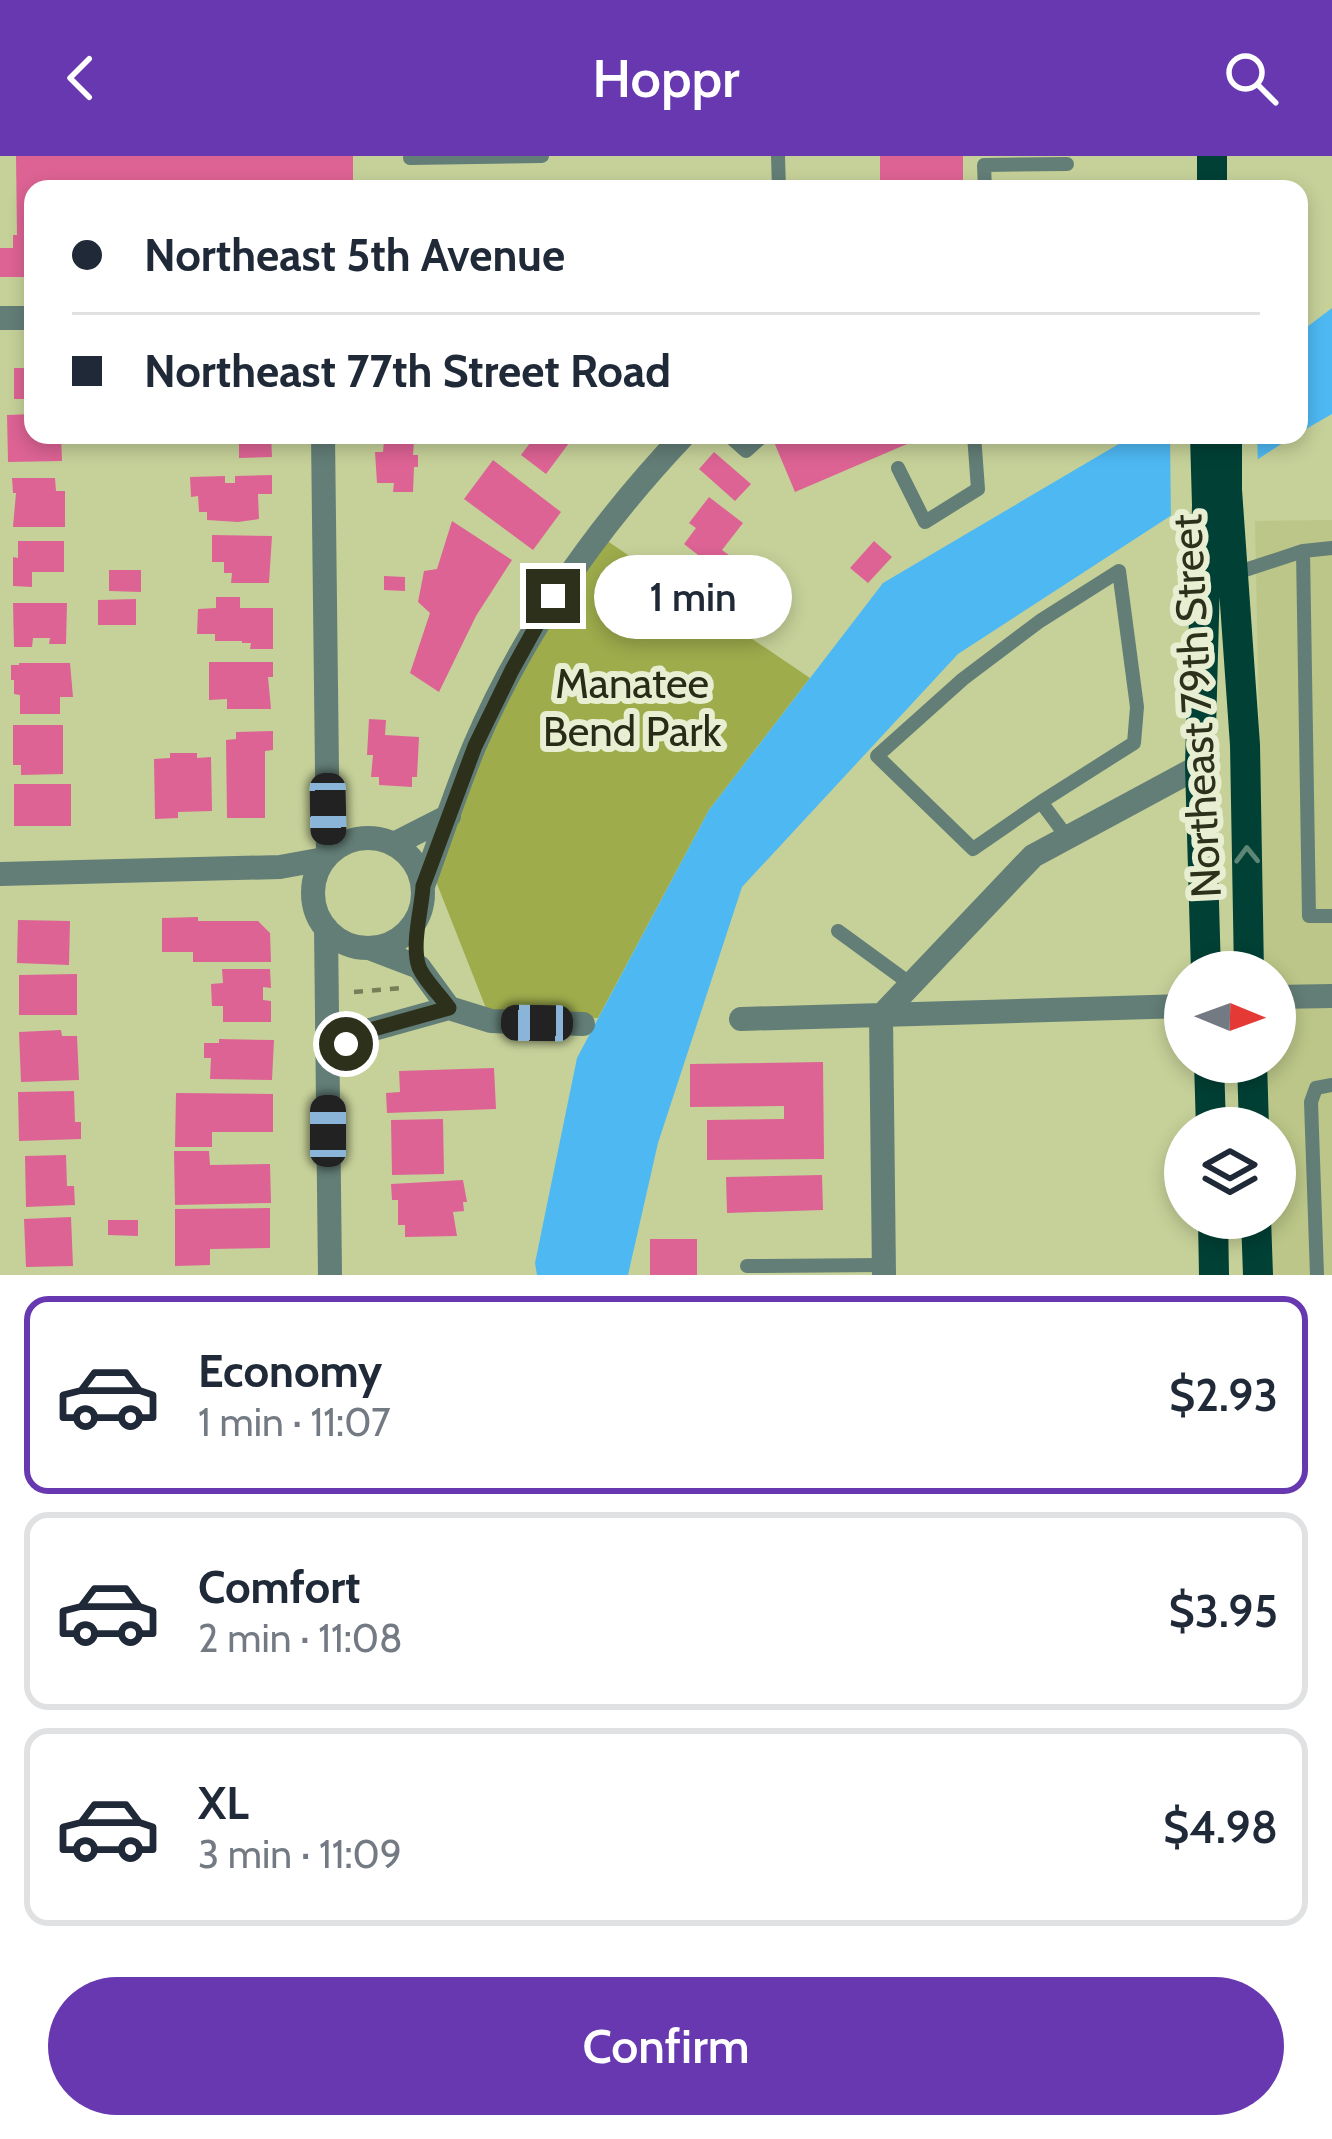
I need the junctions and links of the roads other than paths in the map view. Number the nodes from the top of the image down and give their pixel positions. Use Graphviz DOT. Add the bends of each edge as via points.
graph roads {
  1 [pos="542,156"];
  2 [pos="410,158"];
  3 [pos="1067,164"];
  4 [pos="985,180"];
  5 [pos="323,444"];
  6 [pos="676,444"];
  7 [pos="975,444"];
  8 [pos="1207,444"];
  9 [pos="1226,444"];
  10 [pos="898,468"];
  11 [pos="1217,498"];
  12 [pos="1332,548"];
  13 [pos="1304,551"];
  14 [pos="1233,574"];
  15 [pos="1200,766"];
  16 [pos="1041,802"];
  17 [pos="328,809"];
  18 [pos="448,816"];
  19 [pos="1067,837"];
  20 [pos="368,838"];
  21 [pos="394,844"];
  22 [pos="326,857"];
  23 [pos="280,867"];
  24 [pos="0,874"];
  25 [pos="423,886"];
  26 [pos="314,904"];
  27 [pos="1332,916"];
  28 [pos="417,917"];
  29 [pos="326,928"];
  30 [pos="838,931"];
  31 [pos="366,948"];
  32 [pos="1205,951"];
  33 [pos="1249,951"];
  34 [pos="413,976"];
  35 [pos="328,981"];
  36 [pos="911,985"];
  37 [pos="1332,996"];
  38 [pos="1296,997"];
  39 [pos="1164,1007"];
  40 [pos="449,1008"];
  41 [pos="880,1016"];
  42 [pos="741,1019"];
  43 [pos="584,1024"];
  44 [pos="328,1058"];
  45 [pos="1332,1085"];
  46 [pos="1213,1239"];
  47 [pos="1257,1239"];
  48 [pos="747,1266"];
  49 [pos="884,1270"];
  50 [pos="330,1275"];
  51 [pos="1214,1275"];
  52 [pos="1258,1275"];
  53 [pos="1318,1275"];
  1 -- 2 [label="lane"];
  3 -- 4 [label="lane" via="984,165"];
  5 -- 17 [label="street"];
  6 -- 18 [label="street" via="553,596"];
  7 -- 10 [label="lane" via="978,489 925,521"];
  8 -- 11 [label="main road, Northeast 79th Street"];
  9 -- 11 [label="main road, Northeast 79th Street"];
  11 -- 14 [label="main road, Northeast 79th Street"];
  11 -- 15 [label="main road, Northeast 79th Street"];
  12 -- 13 [label="lane"];
  13 -- 14 [label="lane"];
  13 -- 27 [label="lane" via="1309,916"];
  33 -- 14 [label="main road, Northeast 79th Street, one-way"];
  15 -- 19 [label="street"];
  15 -- 32 [label="main road, Northeast 79th Street"];
  16 -- 16 [label="lane" via="1134,743 1137,707 1118,571 963,680 877,756 973,849"];
  16 -- 19 [label="lane"];
  17 -- 20 [label="street"];
  17 -- 22 [label="street"];
  18 -- 21 [label="street"];
  18 -- 25 [label="street"];
  19 -- 36 [label="street" via="1034,856"];
  20 -- 21 [label="street"];
  20 -- 22 [label="street"];
  21 -- 25 [label="street"];
  22 -- 23 [label="street"];
  22 -- 26 [label="street"];
  23 -- 24 [label="street"];
  23 -- 26 [label="street"];
  25 -- 28 [label="street"];
  26 -- 29 [label="street"];
  28 -- 31 [label="street" via="389,945"];
  28 -- 34 [label="street"];
  29 -- 31 [label="street"];
  29 -- 35 [label="street"];
  30 -- 36 [label="lane"];
  31 -- 34 [label="street"];
  31 -- 35 [label="street"];
  34 -- 40 [label="street"];
  35 -- 44 [label="street"];
  36 -- 41 [label="street"];
  37 -- 38 [label="street"];
  39 -- 41 [label="street"];
  40 -- 43 [label="street" via="491,1022"];
  40 -- 44 [label="street" via="370,1030"];
  41 -- 42 [label="street"];
  41 -- 49 [label="street"];
  44 -- 50 [label="street"];
  45 -- 53 [label="lane" via="1316,1088 1311,1102"];
  46 -- 51 [label="main road"];
  47 -- 52 [label="main road"];
  48 -- 49 [label="lane"];
}
